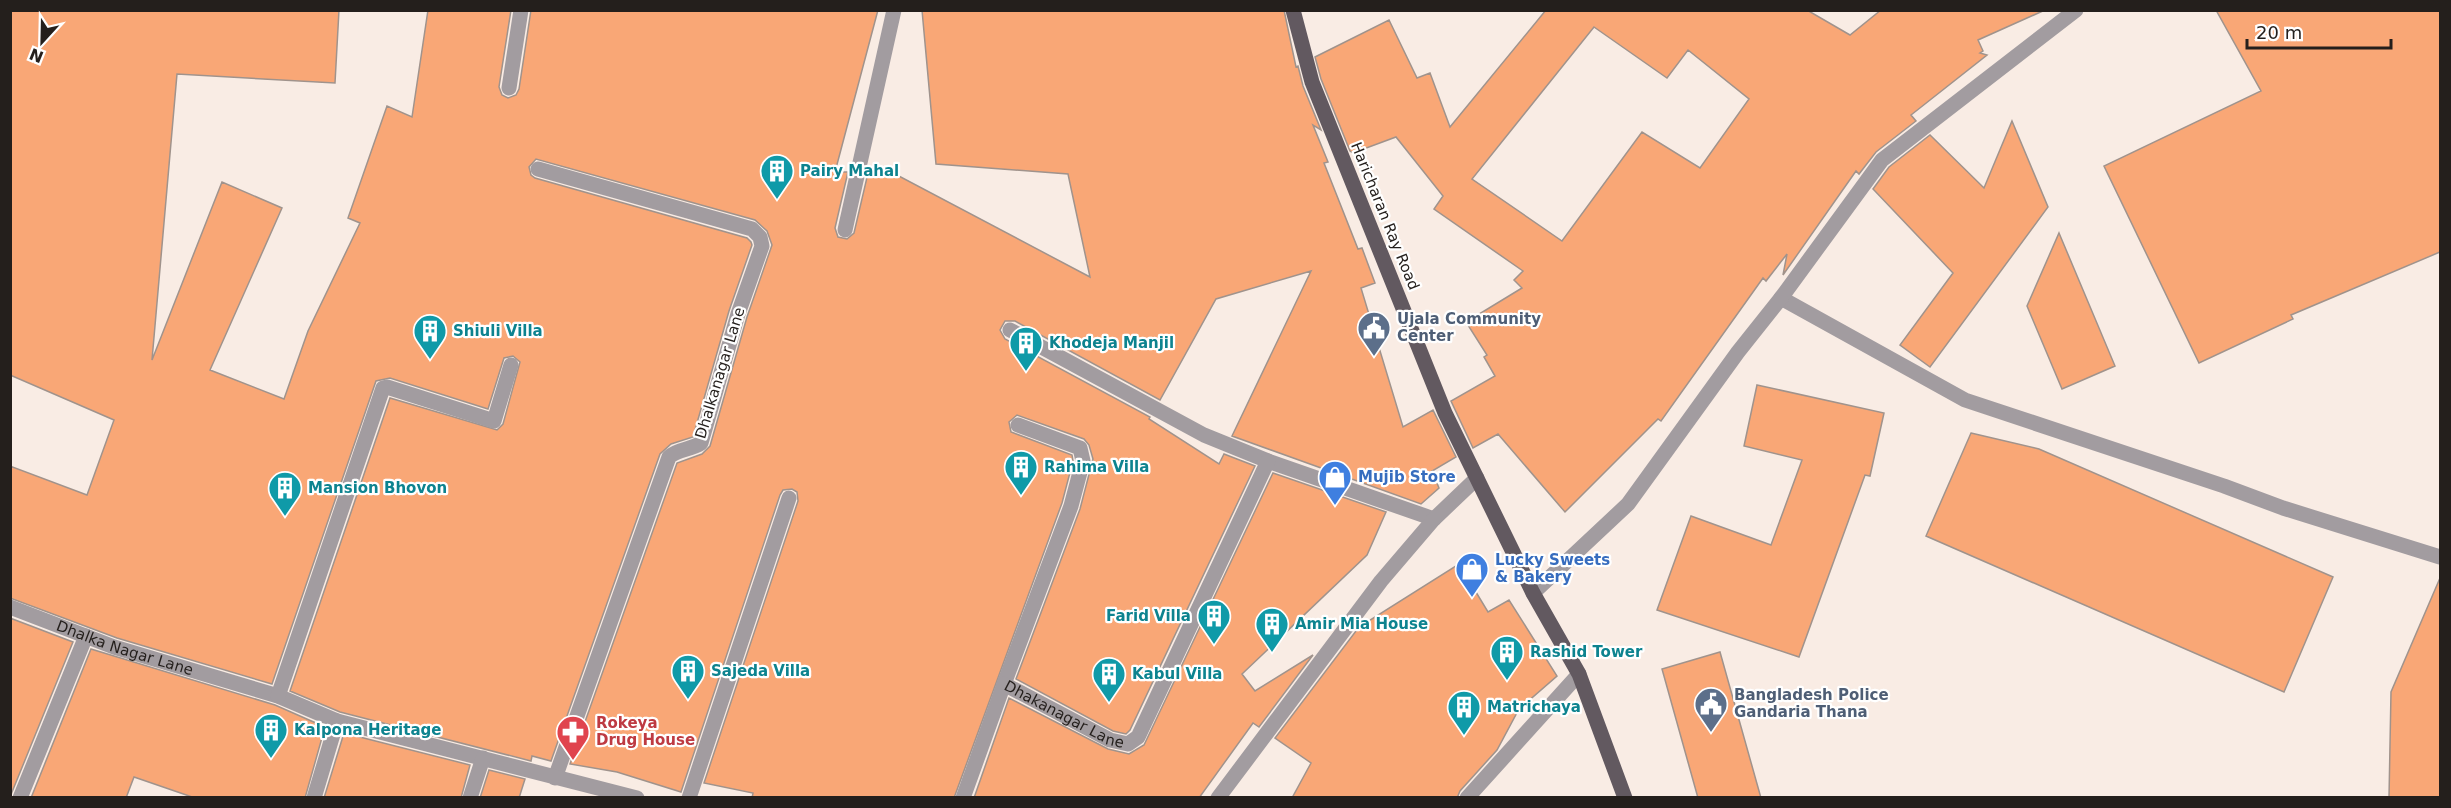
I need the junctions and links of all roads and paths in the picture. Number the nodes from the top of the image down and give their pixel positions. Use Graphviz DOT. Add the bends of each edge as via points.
graph roads {
  1 [pos="521,10"];
  2 [pos="894,10"];
  3 [pos="1293,10"];
  4 [pos="2076,10"];
  5 [pos="509,88"];
  6 [pos="538,169"];
  7 [pos="845,230"];
  8 [pos="1781,298"];
  9 [pos="1010,330"];
  10 [pos="511,365"];
  11 [pos="1018,425"];
  12 [pos="1268,461"];
  13 [pos="1477,478"];
  14 [pos="789,498"];
  15 [pos="1434,519"];
  16 [pos="2440,557"];
  17 [pos="1533,592"];
  18 [pos="10,607"];
  19 [pos="86,636"];
  20 [pos="1579,674"];
  21 [pos="1004,684"];
  22 [pos="278,696"];
  23 [pos="337,721"];
  24 [pos="483,759"];
  25 [pos="555,778"];
  26 [pos="20,798"];
  27 [pos="314,798"];
  28 [pos="470,798"];
  29 [pos="637,798"];
  30 [pos="689,798"];
  31 [pos="963,798"];
  32 [pos="1218,798"];
  33 [pos="1467,798"];
  34 [pos="1625,798"];
  1 -- 5 [label="street"];
  2 -- 7 [label="street"];
  3 -- 13 [label="main road, Haricharan Ray Road" via="1316,93 1445,413"];
  4 -- 8 [label="street" via="1882,160"];
  6 -- 25 [label="street, Dhalkanagar Lane" via="752,229 762,246 701,443 669,457"];
  8 -- 16 [label="street" via="1965,400"];
  8 -- 17 [label="street" via="1628,504"];
  9 -- 12 [label="street" via="1204,435"];
  10 -- 22 [label="street" via="494,421 383,388"];
  11 -- 21 [label="street, Dhakanagar Lane" via="1080,448 1083,461 1071,506"];
  12 -- 15 [label="street"];
  12 -- 21 [label="street, Dhakanagar Lane" via="1138,737 1128,744 1110,740"];
  13 -- 15 [label="street"];
  13 -- 17 [label="main road, Haricharan Ray Road"];
  14 -- 30 [label="street"];
  15 -- 32 [label="street" via="1381,581"];
  17 -- 20 [label="main road, Haricharan Ray Road"];
  18 -- 19 [label="street, Dhalka Nagar Lane"];
  19 -- 22 [label="street, Dhalka Nagar Lane"];
  19 -- 26 [label="street"];
  20 -- 33 [label="street"];
  20 -- 34 [label="main road, Haricharan Ray Road"];
  21 -- 31 [label="street"];
  22 -- 23 [label="street"];
  23 -- 24 [label="street"];
  23 -- 27 [label="street"];
  24 -- 25 [label="street"];
  24 -- 28 [label="street"];
  25 -- 29 [label="street"];
}
